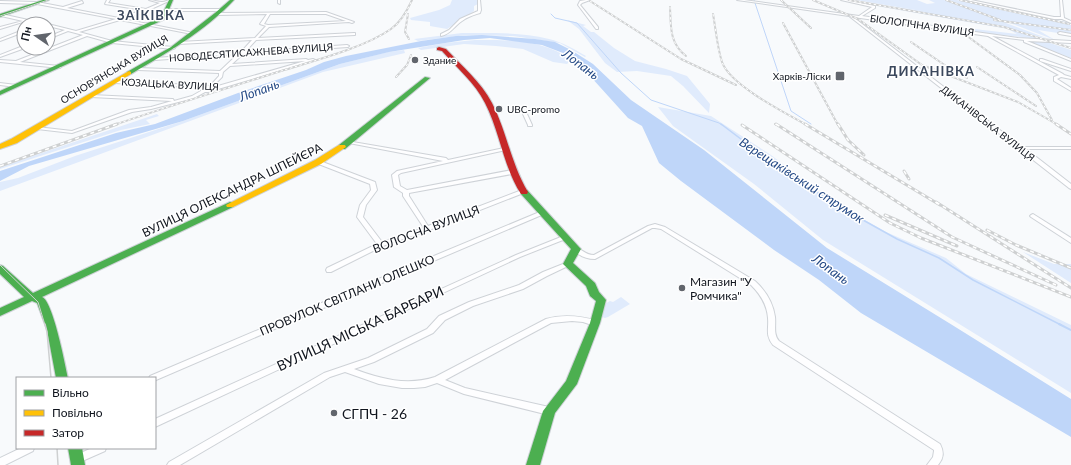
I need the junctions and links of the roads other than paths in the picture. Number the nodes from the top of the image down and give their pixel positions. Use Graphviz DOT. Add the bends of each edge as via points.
graph roads {
  1 [pos="47,0"];
  2 [pos="109,0"];
  3 [pos="150,0"];
  4 [pos="232,0"];
  5 [pos="479,0"];
  6 [pos="589,0"];
  7 [pos="738,0"];
  8 [pos="742,0"];
  9 [pos="842,0"];
  10 [pos="966,0"];
  11 [pos="1003,0"];
  12 [pos="1061,0"];
  13 [pos="978,1"];
  14 [pos="0,2"];
  15 [pos="82,2"];
  16 [pos="38,3"];
  17 [pos="168,3"];
  18 [pos="774,5"];
  19 [pos="62,8"];
  20 [pos="1002,8"];
  21 [pos="146,10"];
  22 [pos="220,12"];
  23 [pos="269,14"];
  24 [pos="848,15"];
  25 [pos="1,16"];
  26 [pos="859,17"];
  27 [pos="1063,18"];
  28 [pos="16,19"];
  29 [pos="118,20"];
  30 [pos="1071,22"];
  31 [pos="16,24"];
  32 [pos="148,26"];
  33 [pos="268,26"];
  34 [pos="56,27"];
  35 [pos="0,28"];
  36 [pos="597,28"];
  37 [pos="69,30"];
  38 [pos="76,32"];
  39 [pos="192,33"];
  40 [pos="1060,33"];
  41 [pos="16,34"];
  42 [pos="354,34"];
  43 [pos="984,34"];
  44 [pos="56,35"];
  45 [pos="87,35"];
  46 [pos="442,35"];
  47 [pos="1071,35"];
  48 [pos="255,39"];
  49 [pos="1018,39"];
  50 [pos="0,40"];
  51 [pos="1070,41"];
  52 [pos="112,42"];
  53 [pos="176,45"];
  54 [pos="347,46"];
  55 [pos="439,49"];
  56 [pos="16,50"];
  57 [pos="240,54"];
  58 [pos="1023,54"];
  59 [pos="0,56"];
  60 [pos="155,59"];
  61 [pos="1071,60"];
  62 [pos="1,62"];
  63 [pos="17,62"];
  64 [pos="228,65"];
  65 [pos="59,67"];
  66 [pos="138,69"];
  67 [pos="1071,70"];
  68 [pos="221,72"];
  69 [pos="1061,76"];
  70 [pos="428,78"];
  71 [pos="1071,78"];
  72 [pos="116,82"];
  73 [pos="0,84"];
  74 [pos="16,86"];
  75 [pos="211,87"];
  76 [pos="224,87"];
  77 [pos="1071,90"];
  78 [pos="201,93"];
  79 [pos="0,94"];
  80 [pos="92,96"];
  81 [pos="180,101"];
  82 [pos="525,114"];
  83 [pos="530,125"];
  84 [pos="37,128"];
  85 [pos="349,142"];
  86 [pos="0,147"];
  87 [pos="1021,148"];
  88 [pos="1071,148"];
  89 [pos="504,149"];
  90 [pos="450,160"];
  91 [pos="318,162"];
  92 [pos="512,172"];
  93 [pos="1071,187"];
  94 [pos="524,191"];
  95 [pos="406,192"];
  96 [pos="542,213"];
  97 [pos="1033,216"];
  98 [pos="427,229"];
  99 [pos="566,237"];
  100 [pos="1071,241"];
  101 [pos="381,245"];
  102 [pos="576,249"];
  103 [pos="568,264"];
  104 [pos="0,268"];
  105 [pos="328,270"];
  106 [pos="32,298"];
  107 [pos="0,312"];
  108 [pos="595,323"];
  109 [pos="345,369"];
  110 [pos="62,377"];
  111 [pos="155,377"];
  112 [pos="437,380"];
  113 [pos="549,411"];
  114 [pos="156,423"];
  115 [pos="28,449"];
  116 [pos="75,449"];
  117 [pos="100,449"];
  118 [pos="78,462"];
  119 [pos="0,463"];
  120 [pos="172,465"];
  121 [pos="533,465"];
  122 [pos="932,465"];
  1 -- 16 [label="street"];
  2 -- 21 [label="street" via="106,2"];
  3 -- 17 [label="street"];
  4 -- 22 [label="street, ОСНОВ’ЯНСЬКА ВУЛИЦЯ"];
  5 -- 46 [label="street" via="479,12 461,20"];
  6 -- 36 [label="street" via="579,5"];
  7 -- 18 [label="street, БІОЛОГІЧНА ВУЛИЦЯ"];
  8 -- 18 [label="street, БІОЛОГІЧНА ВУЛИЦЯ"];
  9 -- 26 [label="street" via="874,7"];
  10 -- 13 [label="street"];
  11 -- 20 [label="street"];
  12 -- 27 [label="street"];
  13 -- 20 [label="street"];
  14 -- 16 [label="street"];
  15 -- 19 [label="street"];
  16 -- 19 [label="street"];
  16 -- 25 [label="street"];
  17 -- 21 [label="street"];
  17 -- 22 [label="street"];
  17 -- 32 [label="street" via="163,18"];
  18 -- 24 [label="street, БІОЛОГІЧНА ВУЛИЦЯ"];
  19 -- 29 [label="street"];
  20 -- 27 [label="street"];
  21 -- 29 [label="street"];
  22 -- 23 [label="street"];
  22 -- 39 [label="street, ОСНОВ’ЯНСЬКА ВУЛИЦЯ"];
  23 -- 33 [label="street" via="262,24"];
  23 -- 33 [label="street" via="326,13 352,22"];
  24 -- 26 [label="street, БІОЛОГІЧНА ВУЛИЦЯ"];
  24 -- 87 [label="street, ДИКАНІВСЬКА ВУЛИЦЯ"];
  25 -- 28 [label="street"];
  26 -- 43 [label="street, БІОЛОГІЧНА ВУЛИЦЯ"];
  27 -- 30 [label="street"];
  29 -- 32 [label="street"];
  29 -- 38 [label="street"];
  31 -- 35 [label="street"];
  32 -- 39 [label="street"];
  32 -- 52 [label="street"];
  33 -- 48 [label="street"];
  34 -- 37 [label="street"];
  37 -- 38 [label="street"];
  37 -- 44 [label="street"];
  38 -- 45 [label="street"];
  39 -- 53 [label="street, ОСНОВ’ЯНСЬКА ВУЛИЦЯ"];
  40 -- 47 [label="street"];
  41 -- 50 [label="street"];
  42 -- 48 [label="street"];
  43 -- 49 [label="street, БІОЛОГІЧНА ВУЛИЦЯ"];
  43 -- 58 [label="street"];
  45 -- 52 [label="street"];
  45 -- 63 [label="street"];
  48 -- 53 [label="street"];
  48 -- 57 [label="street"];
  49 -- 51 [label="street, БІОЛОГІЧНА ВУЛИЦЯ"];
  49 -- 61 [label="street"];
  52 -- 53 [label="street"];
  52 -- 65 [label="street"];
  53 -- 60 [label="street, ОСНОВ’ЯНСЬКА ВУЛИЦЯ"];
  54 -- 57 [label="street, НОВОДЕСЯТИСАЖНЕВА ВУЛИЦЯ"];
  55 -- 89 [label="street" via="444,50 486,96"];
  56 -- 59 [label="street"];
  57 -- 60 [label="street, НОВОДЕСЯТИСАЖНЕВА ВУЛИЦЯ"];
  57 -- 64 [label="street"];
  58 -- 67 [label="street"];
  58 -- 69 [label="street"];
  60 -- 66 [label="street, ОСНОВ’ЯНСЬКА ВУЛИЦЯ"];
  62 -- 63 [label="street"];
  63 -- 65 [label="street"];
  64 -- 68 [label="street"];
  64 -- 76 [label="street" via="313,60"];
  65 -- 74 [label="street"];
  66 -- 68 [label="street"];
  66 -- 72 [label="street, ОСНОВ’ЯНСЬКА ВУЛИЦЯ"];
  68 -- 75 [label="street" via="221,76"];
  69 -- 71 [label="street"];
  69 -- 77 [label="street" via="1055,80"];
  70 -- 85 [label="street, ВУЛИЦЯ ОЛЕКСАНДРА ШПЕЙЄРА"];
  72 -- 75 [label="street, КОЗАЦЬКА ВУЛИЦЯ"];
  72 -- 80 [label="street, ОСНОВ’ЯНСЬКА ВУЛИЦЯ"];
  73 -- 74 [label="street"];
  74 -- 79 [label="street"];
  75 -- 76 [label="street, КОЗАЦЬКА ВУЛИЦЯ"];
  75 -- 78 [label="street"];
  76 -- 78 [label="street"];
  78 -- 81 [label="street"];
  80 -- 81 [label="street"];
  80 -- 84 [label="street, ОСНОВ’ЯНСЬКА ВУЛИЦЯ"];
  81 -- 84 [label="street" via="131,111 72,132"];
  82 -- 83 [label="street"];
  84 -- 86 [label="street, ОСНОВ’ЯНСЬКА ВУЛИЦЯ"];
  85 -- 90 [label="street"];
  85 -- 91 [label="street, ВУЛИЦЯ ОЛЕКСАНДРА ШПЕЙЄРА"];
  87 -- 88 [label="street"];
  87 -- 93 [label="street, ДИКАНІВСЬКА ВУЛИЦЯ"];
  89 -- 90 [label="street"];
  89 -- 92 [label="street"];
  90 -- 95 [label="street" via="399,172 395,176 397,187"];
  91 -- 101 [label="street" via="373,183 374,190 364,201 360,217"];
  91 -- 106 [label="street, ВУЛИЦЯ ОЛЕКСАНДРА ШПЕЙЄРА"];
  92 -- 94 [label="street"];
  92 -- 95 [label="street"];
  94 -- 96 [label="street"];
  94 -- 98 [label="street, ВОЛОСНА ВУЛИЦЯ"];
  95 -- 98 [label="street"];
  96 -- 99 [label="street"];
  96 -- 111 [label="street, ПРОВУЛОК СВІТЛАНИ ОЛЕШКО"];
  97 -- 100 [label="street"];
  98 -- 101 [label="street, ВОЛОСНА ВУЛИЦЯ"];
  99 -- 102 [label="street"];
  99 -- 114 [label="street, ВУЛИЦЯ МІСЬКА БАРБАРИ" via="518,256"];
  101 -- 105 [label="street, ВОЛОСНА ВУЛИЦЯ"];
  102 -- 103 [label="street"];
  102 -- 122 [label="street" via="588,258 595,257 655,226 663,228 753,283 766,299 772,321 772,338 776,343 936,446 939,451"];
  103 -- 108 [label="street" via="592,285 594,294 601,300"];
  103 -- 109 [label="street" via="520,287 471,304 437,322 430,332"];
  104 -- 106 [label="street"];
  106 -- 107 [label="street, ВУЛИЦЯ ОЛЕКСАНДРА ШПЕЙЄРА"];
  106 -- 110 [label="street" via="41,300 45,310"];
  108 -- 112 [label="street" via="565,317 549,321"];
  108 -- 113 [label="street" via="571,384"];
  109 -- 112 [label="street" via="376,381 417,386"];
  109 -- 120 [label="street" via="327,375"];
  112 -- 113 [label="street" via="464,391"];
  113 -- 121 [label="street"];
  115 -- 119 [label="street"];
  116 -- 118 [label="street"];
  117 -- 118 [label="street"];
}
